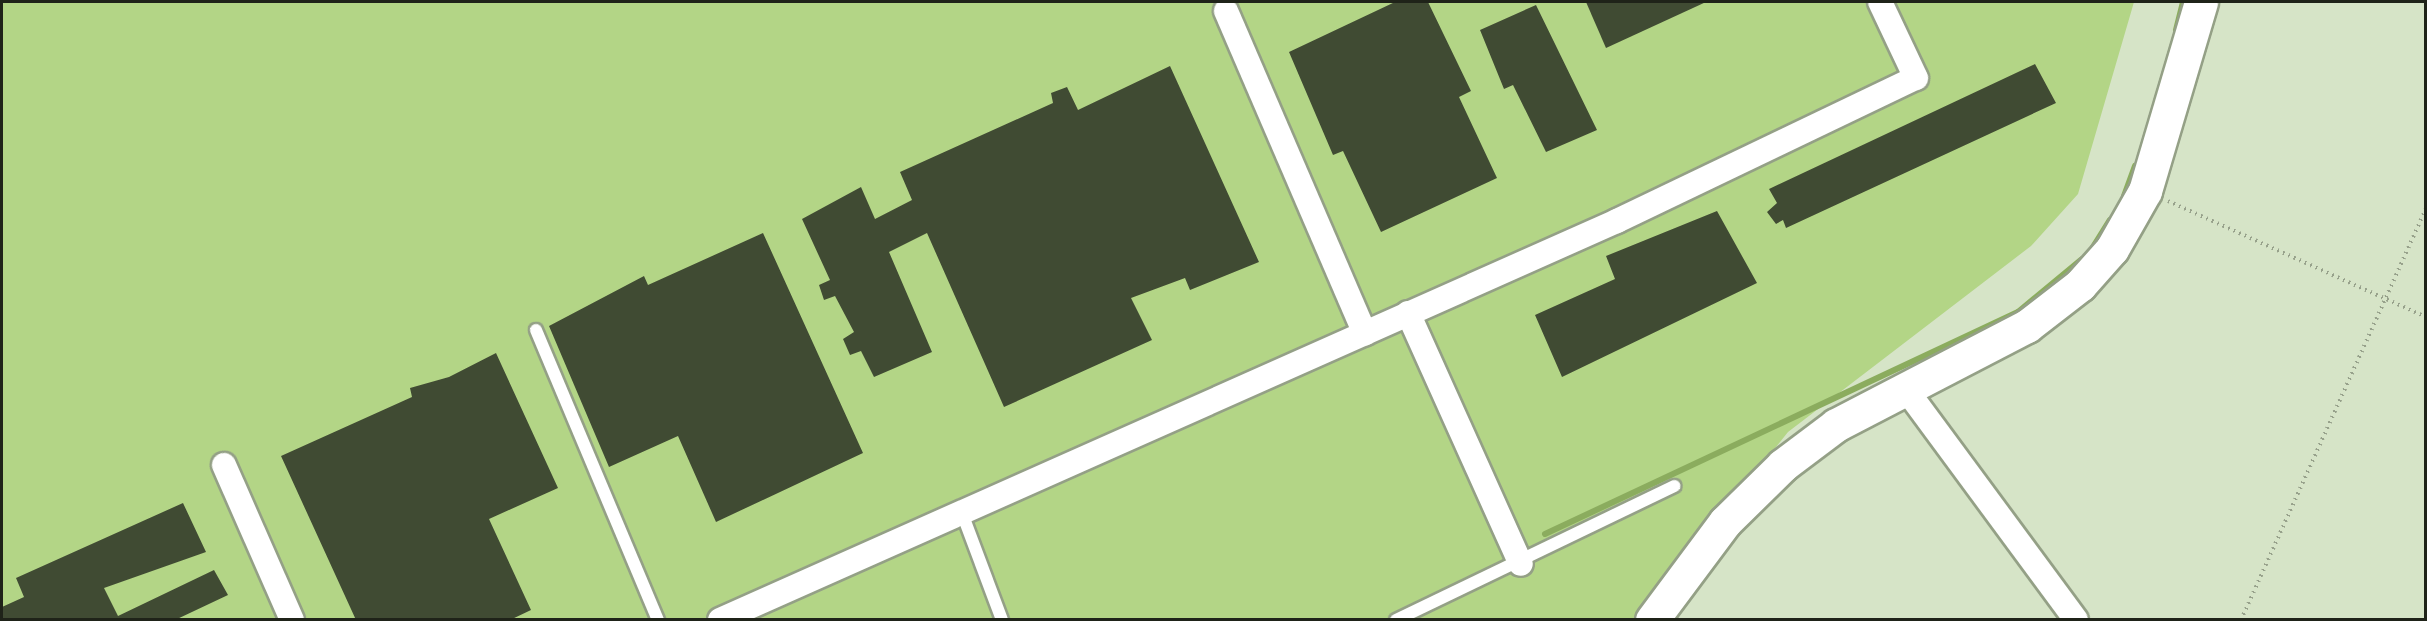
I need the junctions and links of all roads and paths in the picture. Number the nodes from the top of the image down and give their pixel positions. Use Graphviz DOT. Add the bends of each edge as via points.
graph roads {
  1 [pos="1880,2"];
  2 [pos="2201,2"];
  3 [pos="1226,11"];
  4 [pos="2145,191"];
  5 [pos="2426,208"];
  6 [pos="2385,298"];
  7 [pos="1408,313"];
  8 [pos="2426,317"];
  9 [pos="536,330"];
  10 [pos="1365,333"];
  11 [pos="1905,388"];
  12 [pos="224,465"];
  13 [pos="1674,486"];
  14 [pos="962,513"];
  15 [pos="1521,564"];
  16 [pos="292,620"];
  17 [pos="658,620"];
  18 [pos="720,620"];
  19 [pos="1002,620"];
  20 [pos="1396,620"];
  21 [pos="1652,620"];
  22 [pos="2076,620"];
  23 [pos="2241,620"];
  1 -- 7 [label="street" via="1916,78 1617,221"];
  2 -- 4 [label="street"];
  3 -- 10 [label="street"];
  4 -- 6 [label="path"];
  4 -- 11 [label="street" via="2112,249 2080,285 2027,326"];
  5 -- 6 [label="path"];
  6 -- 8 [label="path"];
  6 -- 23 [label="path"];
  7 -- 10 [label="street"];
  7 -- 15 [label="street"];
  9 -- 17 [label="lane"];
  10 -- 14 [label="street"];
  11 -- 21 [label="street" via="1836,425 1783,465 1725,522"];
  11 -- 22 [label="street"];
  12 -- 16 [label="street"];
  13 -- 15 [label="lane"];
  14 -- 18 [label="street"];
  14 -- 19 [label="lane"];
  15 -- 20 [label="lane"];
}
